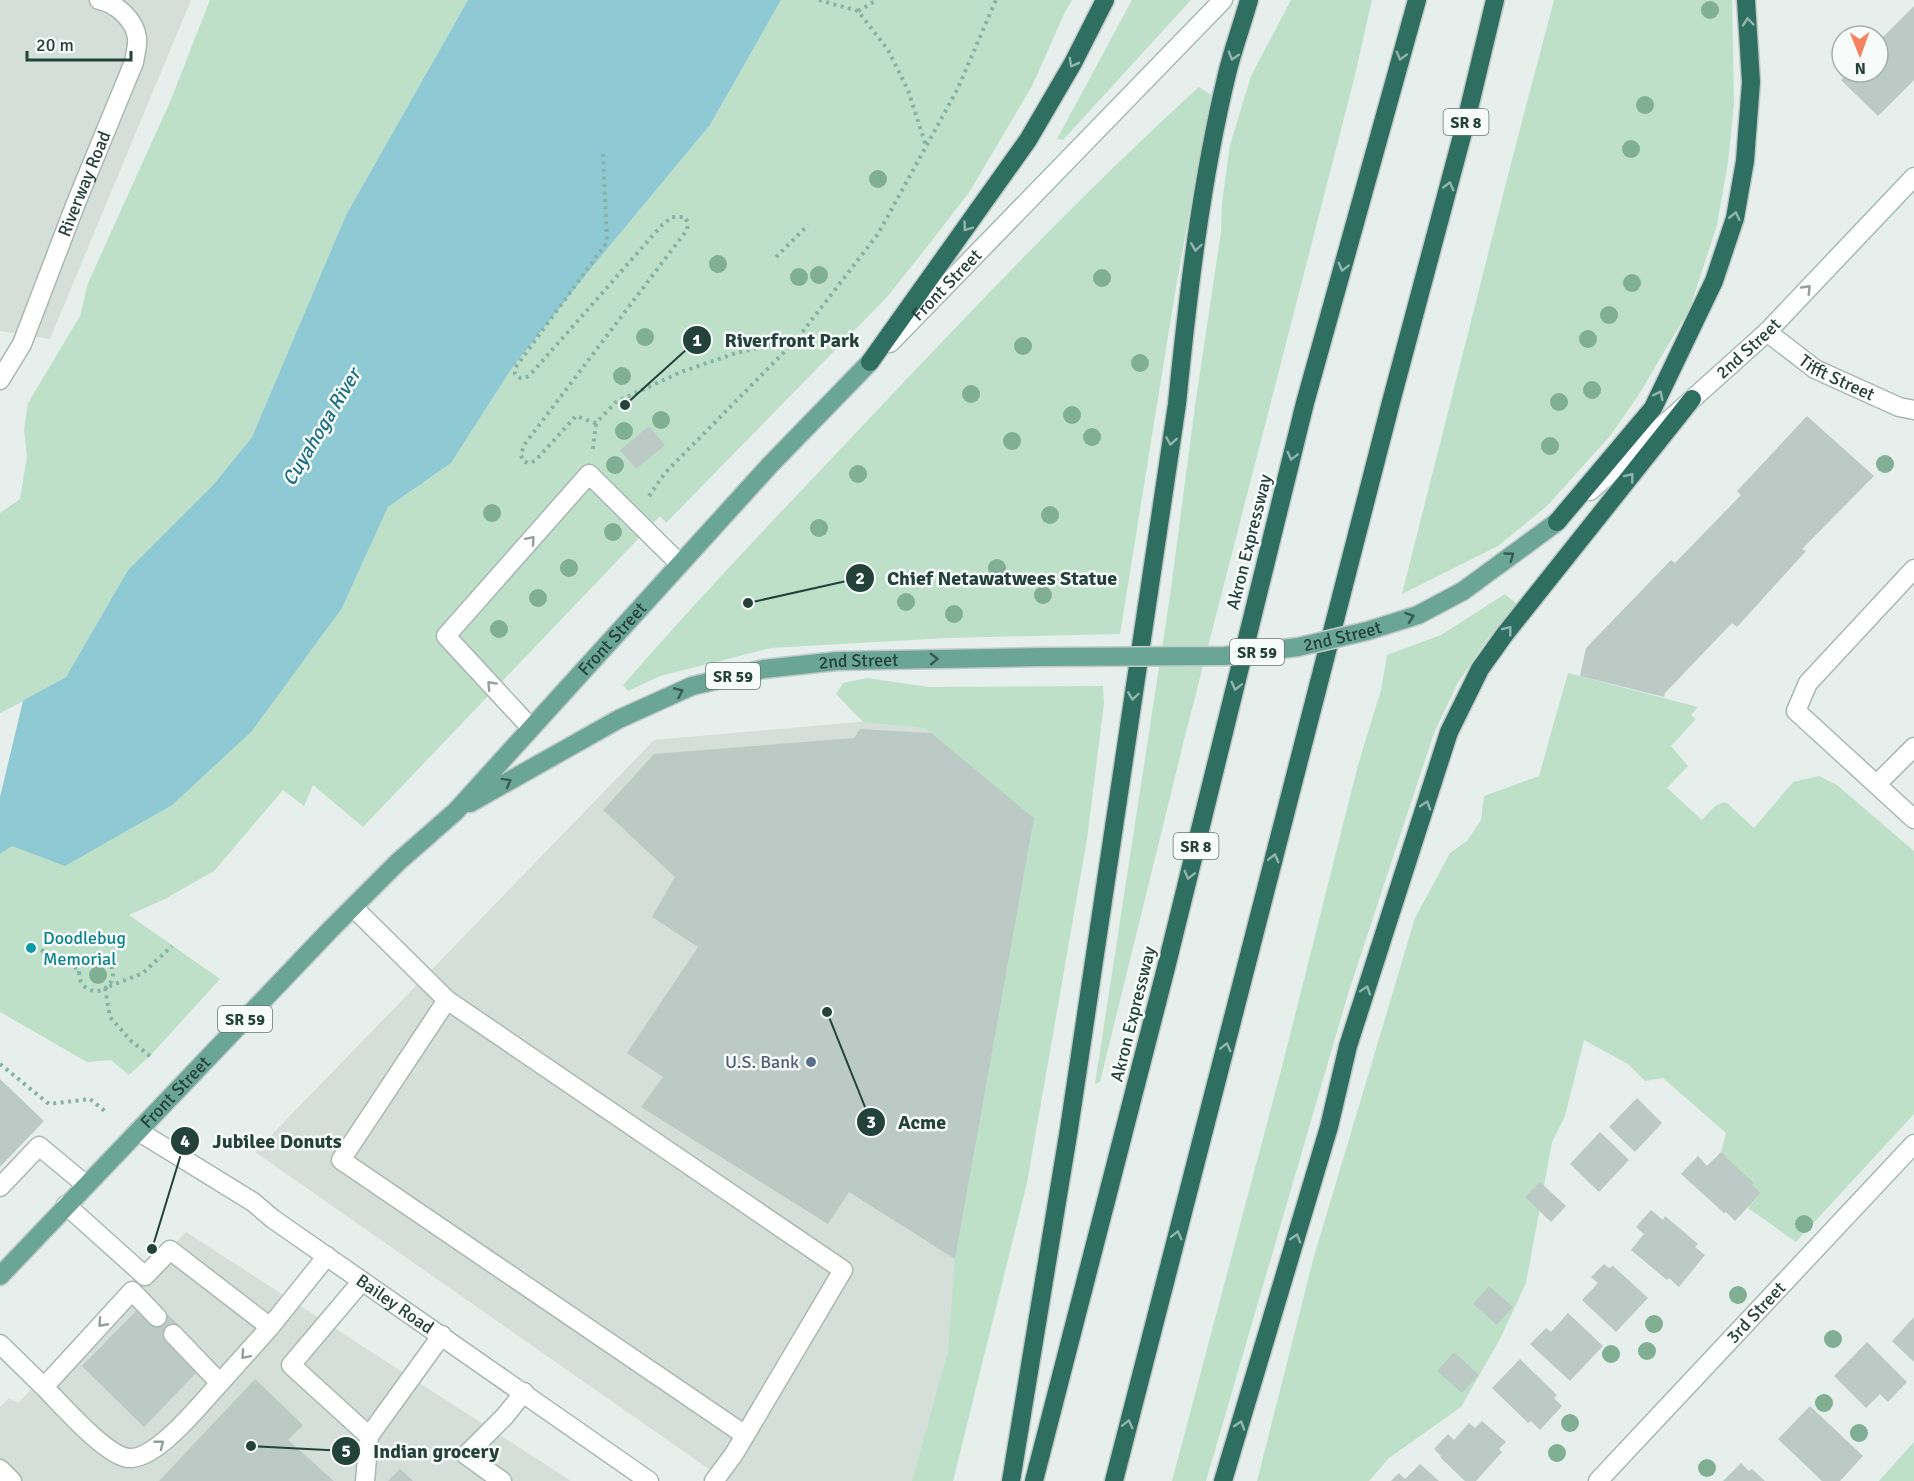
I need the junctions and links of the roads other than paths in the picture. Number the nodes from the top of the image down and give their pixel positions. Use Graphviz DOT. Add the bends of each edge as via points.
graph roads {
  1 [pos="99,0"];
  2 [pos="1105,0"];
  3 [pos="1223,0"];
  4 [pos="1250,0"];
  5 [pos="1417,0"];
  6 [pos="1495,0"];
  7 [pos="1746,0"];
  8 [pos="1914,177"];
  9 [pos="1767,332"];
  10 [pos="870,362"];
  11 [pos="0,380"];
  12 [pos="1692,399"];
  13 [pos="1914,410"];
  14 [pos="1557,522"];
  15 [pos="680,564"];
  16 [pos="1914,569"];
  17 [pos="531,728"];
  18 [pos="1914,747"];
  19 [pos="1876,784"];
  20 [pos="456,811"];
  21 [pos="1914,819"];
  22 [pos="353,907"];
  23 [pos="447,1000"];
  24 [pos="138,1131"];
  25 [pos="1914,1144"];
  26 [pos="86,1185"];
  27 [pos="0,1187"];
  28 [pos="66,1205"];
  29 [pos="327,1256"];
  30 [pos="0,1276"];
  31 [pos="145,1276"];
  32 [pos="362,1281"];
  33 [pos="132,1291"];
  34 [pos="157,1317"];
  35 [pos="270,1327"];
  36 [pos="173,1334"];
  37 [pos="442,1335"];
  38 [pos="0,1344"];
  39 [pos="220,1383"];
  40 [pos="44,1387"];
  41 [pos="524,1392"];
  42 [pos="745,1435"];
  43 [pos="369,1436"];
  44 [pos="0,1469"];
  45 [pos="12,1481"];
  46 [pos="365,1481"];
  47 [pos="502,1481"];
  48 [pos="649,1481"];
  49 [pos="714,1481"];
  50 [pos="1011,1481"];
  51 [pos="1034,1481"];
  52 [pos="1114,1481"];
  53 [pos="1223,1481"];
  54 [pos="1598,1481"];
  1 -- 11 [label="street, Riverway Road" via="110,2 129,18 137,38 134,62 22,344"];
  2 -- 10 [label="highway, one-way" via="1028,140"];
  3 -- 10 [label="street, Front Street"];
  4 -- 50 [label="highway, one-way" via="1227,73 1205,182 1177,404 1069,1130"];
  5 -- 51 [label="highway, Akron Expressway / SR 8, one-way" via="1305,403 1164,979"];
  52 -- 6 [label="highway, SR 8, one-way"];
  14 -- 7 [label="highway, one-way" via="1653,408 1714,281 1736,218 1745,161 1751,82"];
  9 -- 8 [label="street, 2nd Street, one-way"];
  9 -- 12 [label="street, 2nd Street"];
  9 -- 13 [label="street, Tifft Street" via="1815,369"];
  10 -- 15 [label="main road, Front Street / SR 59"];
  12 -- 14 [label="street, 2nd Street"];
  53 -- 12 [label="highway, one-way" via="1329,1127 1348,1046 1449,732 1480,669 1505,634"];
  20 -- 14 [label="main road, 2nd Street / SR 59, one-way, bridge" via="619,719 692,686 764,669 837,661 1225,656 1298,647 1418,615 1463,591"];
  15 -- 17 [label="main road, Front Street / SR 59"];
  17 -- 15 [label="street, one-way" via="446,636 589,474"];
  16 -- 19 [label="street" via="1808,683 1796,711"];
  17 -- 20 [label="main road, Front Street / SR 59"];
  18 -- 19 [label="street"];
  19 -- 21 [label="street"];
  20 -- 22 [label="main road, Front Street / SR 59"];
  22 -- 23 [label="street"];
  22 -- 24 [label="main road, Front Street / SR 59"];
  23 -- 42 [label="street" via="843,1270"];
  23 -- 42 [label="street" via="342,1160"];
  24 -- 26 [label="main road, Front Street / SR 59"];
  24 -- 29 [label="street, Bailey Road" via="253,1202"];
  25 -- 54 [label="street, 3rd Street"];
  26 -- 27 [label="street" via="39,1146"];
  26 -- 28 [label="main road, Front Street / SR 59"];
  28 -- 30 [label="main road, Front Street / SR 59"];
  28 -- 31 [label="street"];
  29 -- 32 [label="street, Bailey Road"];
  29 -- 35 [label="street"];
  31 -- 33 [label="street"];
  31 -- 35 [label="street" via="170,1250"];
  32 -- 37 [label="street, Bailey Road"];
  32 -- 43 [label="street" via="291,1365"];
  33 -- 34 [label="street"];
  33 -- 40 [label="street, one-way"];
  35 -- 39 [label="street, one-way"];
  36 -- 39 [label="street"];
  37 -- 41 [label="street, Bailey Road"];
  37 -- 43 [label="street"];
  38 -- 40 [label="street"];
  40 -- 39 [label="street, one-way" via="108,1449 126,1458 143,1456 162,1444"];
  41 -- 47 [label="street" via="466,1455"];
  41 -- 48 [label="street, Bailey Road"];
  42 -- 49 [label="street"];
  43 -- 46 [label="street"];
  44 -- 45 [label="street"];
}
